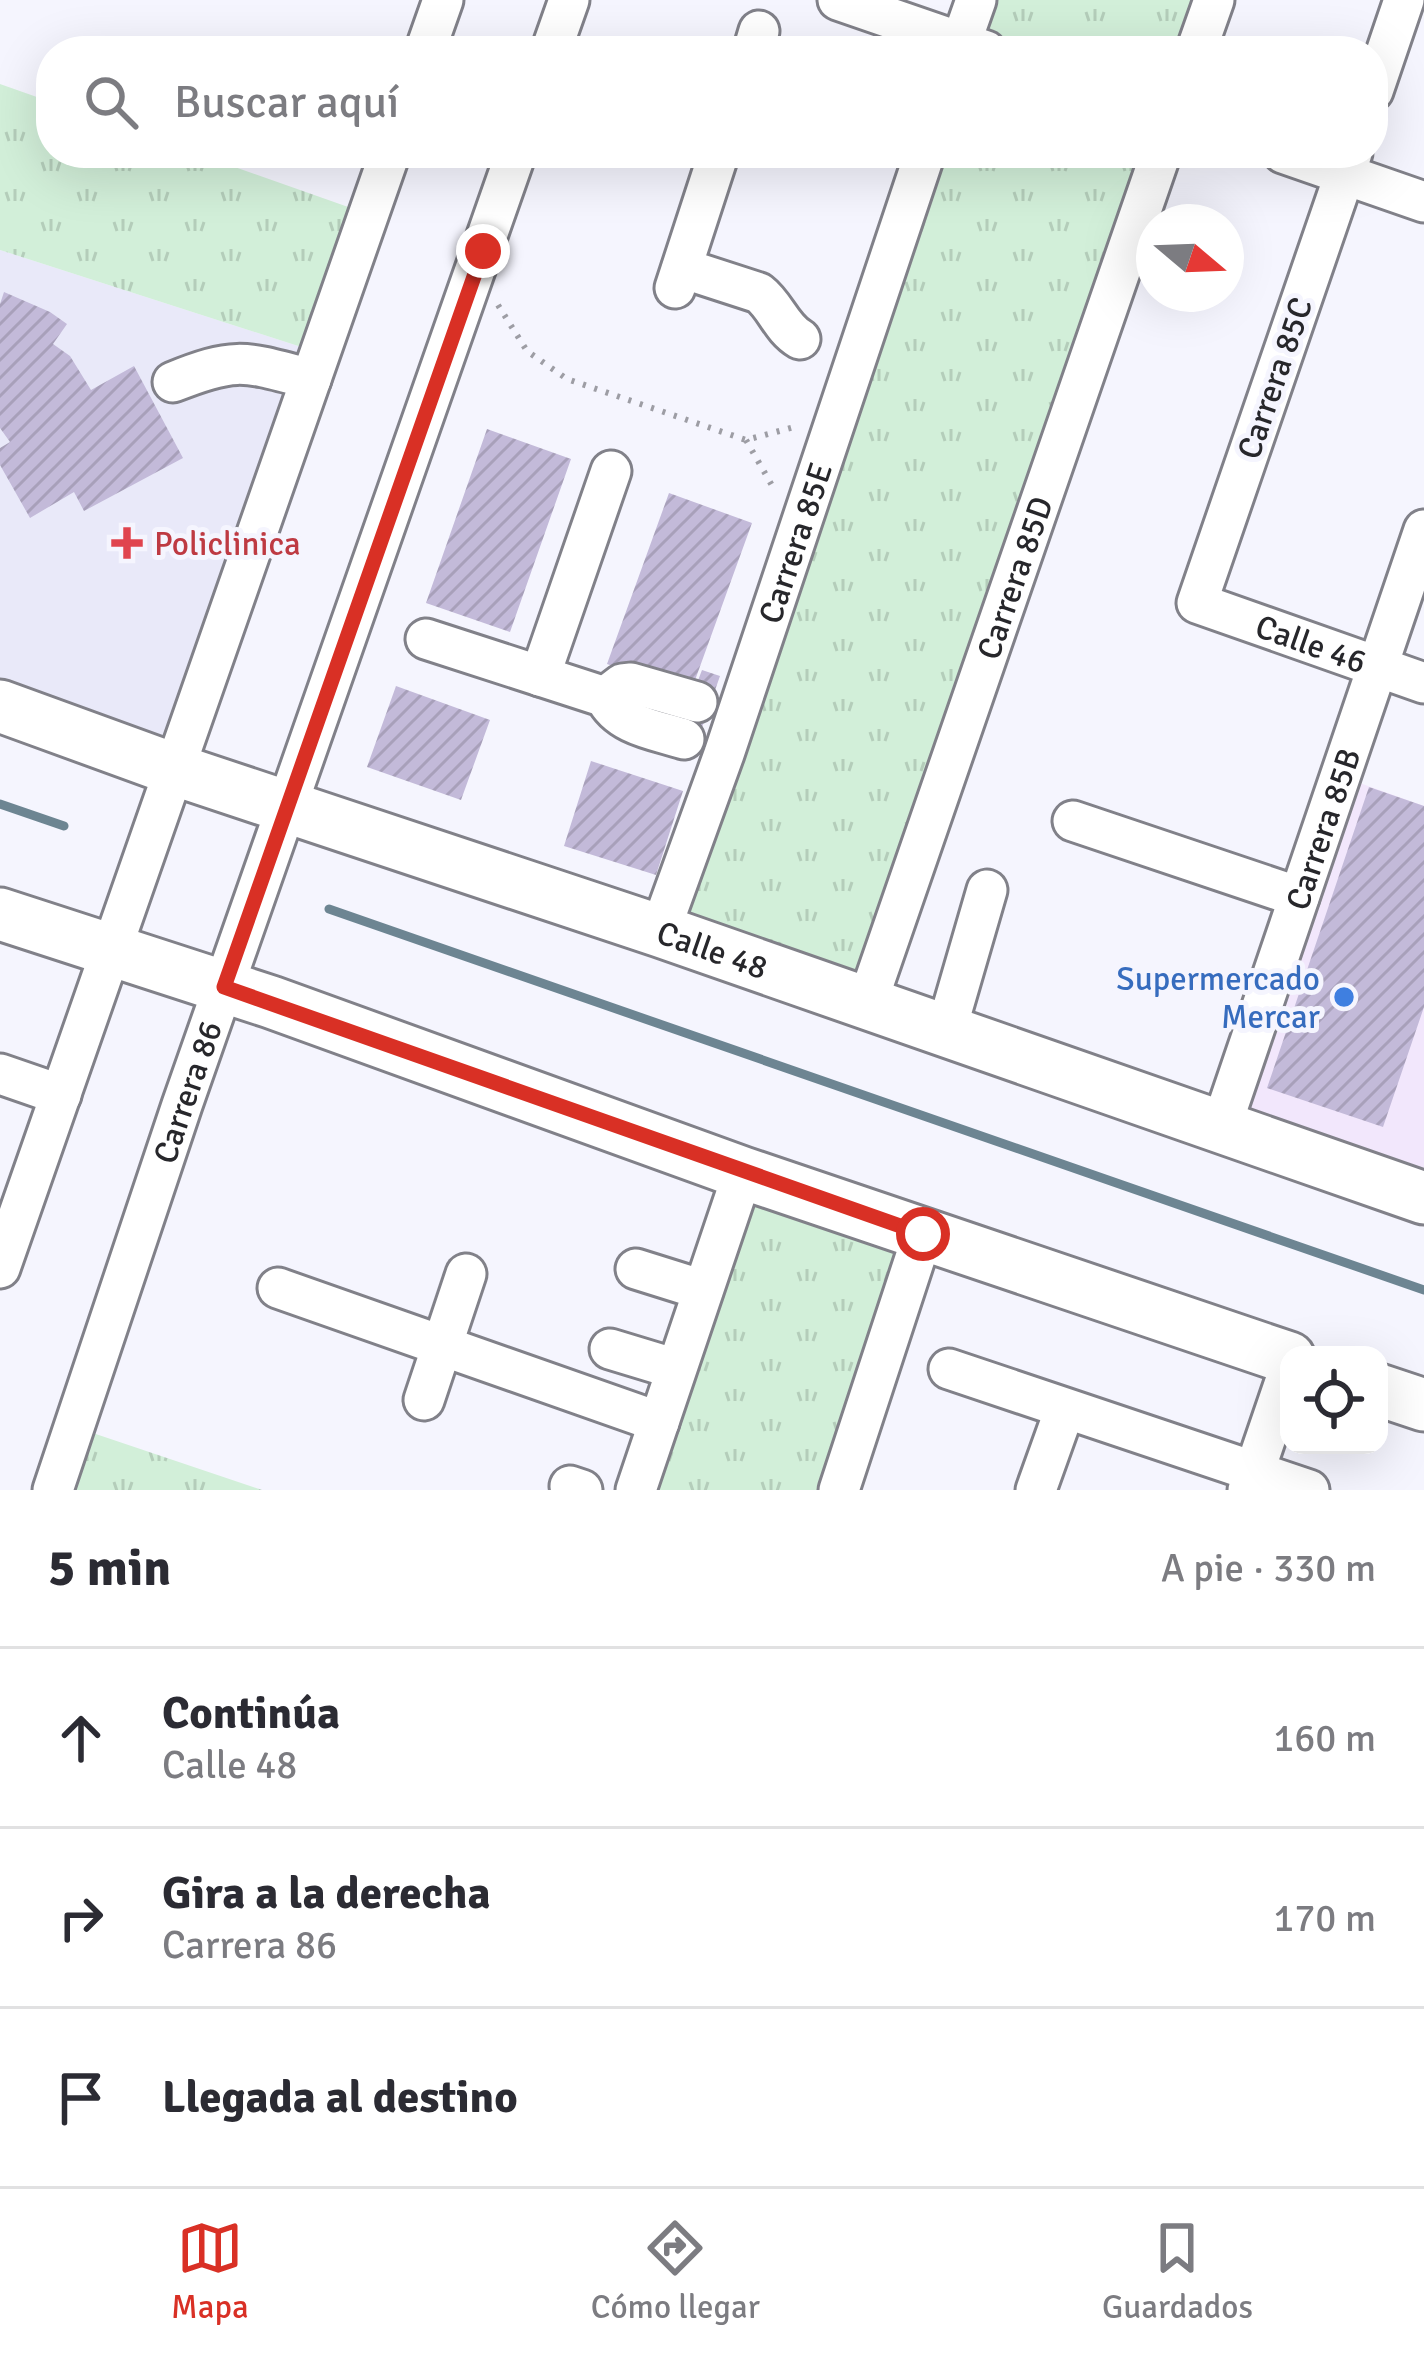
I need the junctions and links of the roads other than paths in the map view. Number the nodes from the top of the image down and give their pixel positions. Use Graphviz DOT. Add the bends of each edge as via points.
graph roads {
  1 [pos="442,0"];
  2 [pos="569,0"];
  3 [pos="838,0"];
  4 [pos="976,0"];
  5 [pos="1214,0"];
  6 [pos="1404,0"];
  7 [pos="430,36"];
  8 [pos="556,36"];
  9 [pos="936,36"];
  10 [pos="970,36"];
  11 [pos="1201,36"];
  12 [pos="1388,47"];
  13 [pos="384,168"];
  14 [pos="511,168"];
  15 [pos="714,168"];
  16 [pos="920,168"];
  17 [pos="1156,168"];
  18 [pos="1347,168"];
  19 [pos="1356,168"];
  20 [pos="1424,202"];
  21 [pos="858,360"];
  22 [pos="311,379"];
  23 [pos="173,382"];
  24 [pos="610,471"];
  25 [pos="1424,530"];
  26 [pos="1197,603"];
  27 [pos="426,639"];
  28 [pos="1377,667"];
  29 [pos="540,676"];
  30 [pos="1424,683"];
  31 [pos="0,706"];
  32 [pos="708,727"];
  33 [pos="173,769"];
  34 [pos="287,808"];
  35 [pos="1073,821"];
  36 [pos="987,890"];
  37 [pos="1299,898"];
  38 [pos="0,914"];
  39 [pos="660,931"];
  40 [pos="114,950"];
  41 [pos="224,987"];
  42 [pos="867,1004"];
  43 [pos="946,1031"];
  44 [pos="0,1074"];
  45 [pos="61,1095"];
  46 [pos="1221,1127"];
  47 [pos="742,1172"];
  48 [pos="1424,1198"];
  49 [pos="923,1234"];
  50 [pos="1,1263"];
  51 [pos="636,1269"];
  52 [pos="466,1274"];
  53 [pos="278,1288"];
  54 [pos="703,1290"];
  55 [pos="443,1346"];
  56 [pos="610,1349"];
  57 [pos="1280,1355"];
  58 [pos="949,1369"];
  59 [pos="676,1370"];
  60 [pos="1388,1393"];
  61 [pos="1280,1396"];
  62 [pos="424,1400"];
  63 [pos="1424,1405"];
  64 [pos="1065,1409"];
  65 [pos="659,1422"];
  66 [pos="1251,1481"];
  67 [pos="53,1490"];
  68 [pos="636,1490"];
  69 [pos="839,1490"];
  70 [pos="1036,1490"];
  71 [pos="1310,1490"];
  1 -- 7 [label="street"];
  2 -- 8 [label="street"];
  3 -- 9 [label="street"];
  4 -- 10 [label="street"];
  5 -- 11 [label="street"];
  6 -- 12 [label="street"];
  13 -- 22 [label="street"];
  14 -- 34 [label="street, Carrera 86"];
  15 -- 21 [label="street" via="678,278 758,293 783,326"];
  16 -- 21 [label="street, Carrera 85E"];
  17 -- 42 [label="street, Carrera 85D"];
  18 -- 26 [label="street, Carrera 85C"];
  19 -- 20 [label="street"];
  21 -- 32 [label="street, Carrera 85E" via="798,535"];
  22 -- 23 [label="street" via="241,362"];
  22 -- 33 [label="street"];
  24 -- 29 [label="street"];
  25 -- 28 [label="street, Carrera 85B"];
  26 -- 28 [label="street, Calle 46"];
  27 -- 29 [label="street"];
  28 -- 30 [label="street, Calle 46"];
  28 -- 37 [label="street, Carrera 85B"];
  29 -- 32 [label="street" via="605,698 626,720"];
  31 -- 33 [label="main road, Calle 48"];
  32 -- 39 [label="street, Carrera 85E"];
  33 -- 34 [label="main road, Calle 48"];
  33 -- 40 [label="street"];
  34 -- 39 [label="main road, Calle 48"];
  34 -- 41 [label="street, Carrera 86"];
  35 -- 37 [label="street"];
  36 -- 43 [label="street"];
  37 -- 46 [label="street, Carrera 85B"];
  38 -- 40 [label="main road"];
  39 -- 42 [label="main road, Calle 48"];
  40 -- 41 [label="main road"];
  40 -- 45 [label="street"];
  41 -- 47 [label="main road"];
  41 -- 67 [label="street, Carrera 86"];
  42 -- 43 [label="main road, Calle 48"];
  43 -- 46 [label="main road, Calle 48"];
  44 -- 45 [label="street"];
  45 -- 50 [label="street"];
  46 -- 48 [label="main road, Calle 48"];
  47 -- 49 [label="main road"];
  47 -- 54 [label="street"];
  49 -- 57 [label="main road"];
  49 -- 69 [label="street"];
  51 -- 54 [label="street"];
  52 -- 55 [label="street"];
  53 -- 55 [label="street"];
  54 -- 59 [label="street"];
  55 -- 62 [label="street"];
  55 -- 65 [label="street"];
  56 -- 59 [label="street"];
  58 -- 64 [label="street"];
  59 -- 65 [label="street"];
  60 -- 63 [label="main road"];
  61 -- 66 [label="street"];
  64 -- 66 [label="street"];
  64 -- 70 [label="street"];
  65 -- 68 [label="street"];
  66 -- 71 [label="street"];
}
